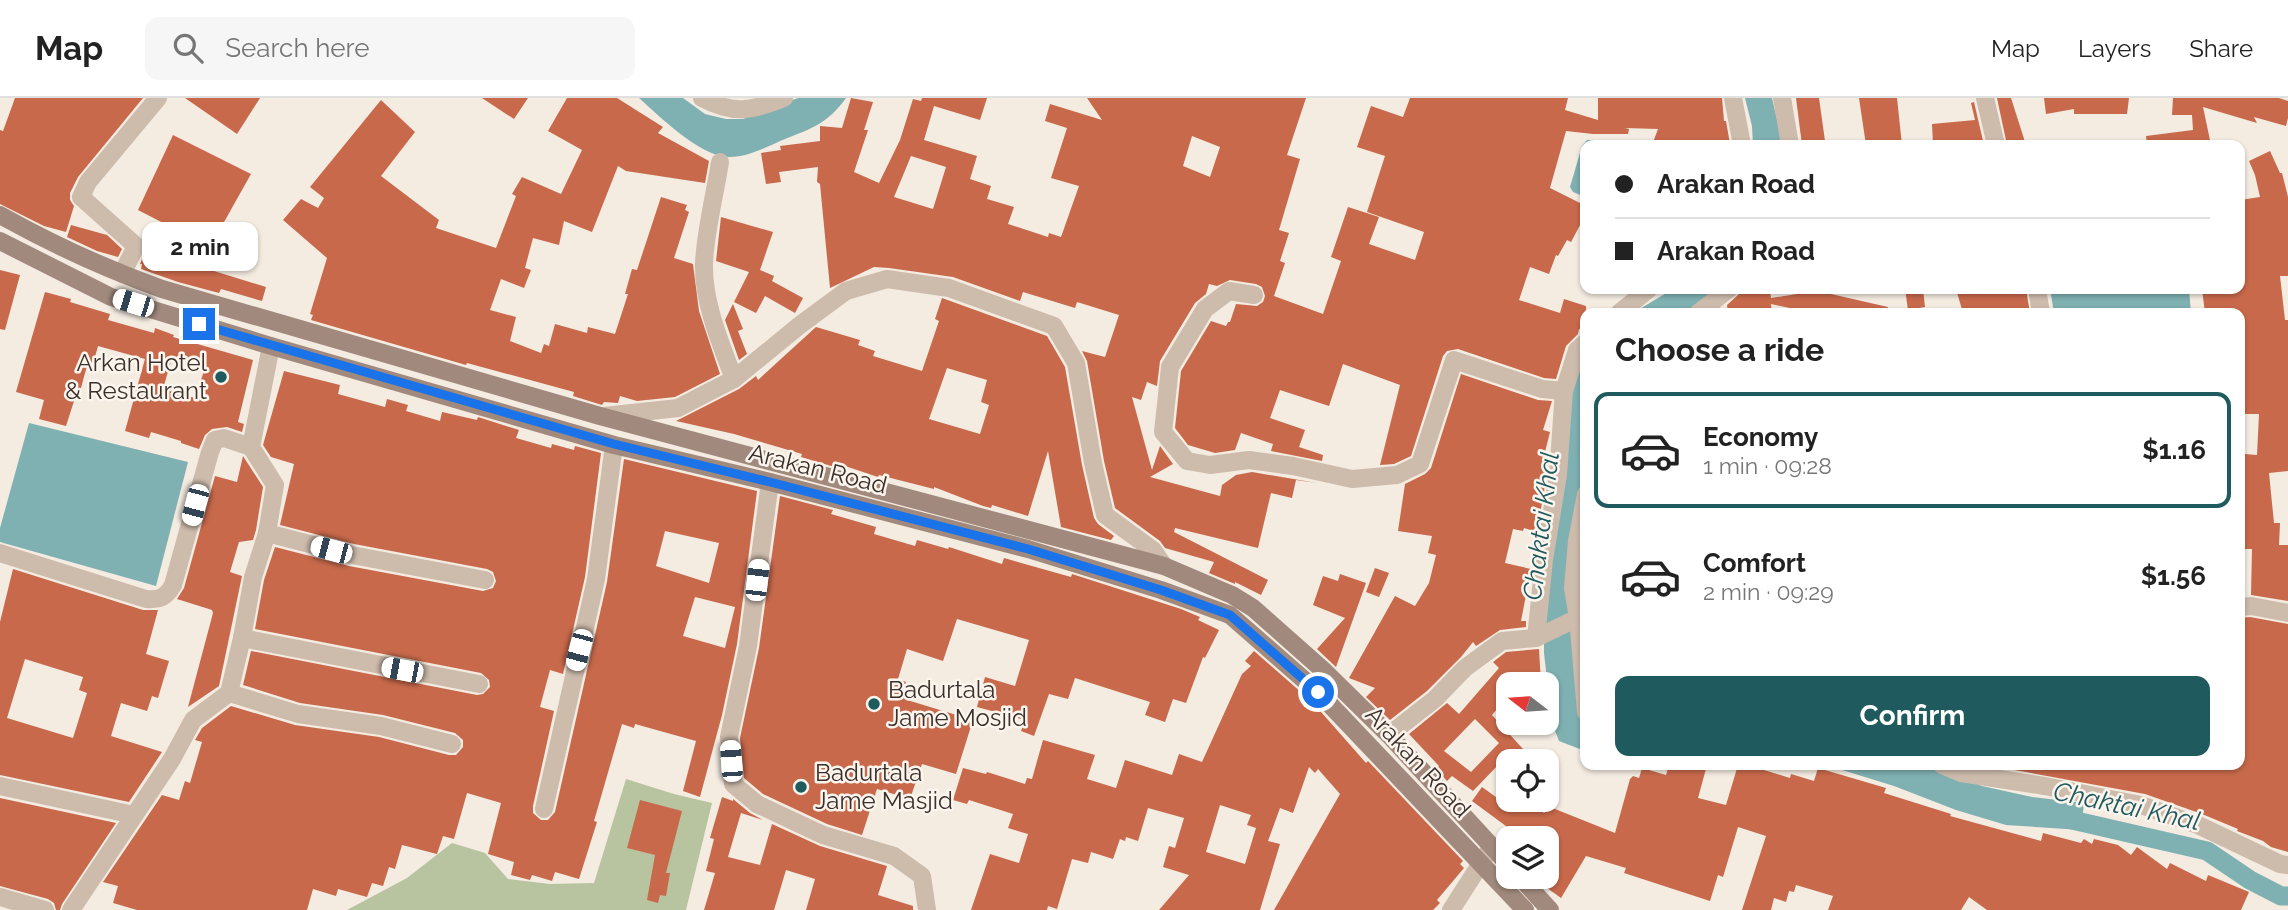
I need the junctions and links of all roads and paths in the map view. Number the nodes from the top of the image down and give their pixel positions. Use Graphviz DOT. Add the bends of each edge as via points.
graph roads {
  1 [pos="158,98"];
  2 [pos="702,98"];
  3 [pos="784,98"];
  4 [pos="1734,98"];
  5 [pos="1782,98"];
  6 [pos="1985,98"];
  7 [pos="1741,140"];
  8 [pos="1789,140"];
  9 [pos="1995,140"];
  10 [pos="720,162"];
  11 [pos="0,215"];
  12 [pos="0,241"];
  13 [pos="122,274"];
  14 [pos="1642,294"];
  15 [pos="1723,294"];
  16 [pos="1254,295"];
  17 [pos="1625,308"];
  18 [pos="1704,308"];
  19 [pos="271,346"];
  20 [pos="1580,347"];
  21 [pos="734,379"];
  22 [pos="1564,391"];
  23 [pos="600,416"];
  24 [pos="614,444"];
  25 [pos="251,447"];
  26 [pos="770,482"];
  27 [pos="1580,525"];
  28 [pos="267,533"];
  29 [pos="0,553"];
  30 [pos="1164,566"];
  31 [pos="485,580"];
  32 [pos="2245,607"];
  33 [pos="2288,613"];
  34 [pos="1579,618"];
  35 [pos="242,638"];
  36 [pos="1536,638"];
  37 [pos="479,684"];
  38 [pos="229,693"];
  39 [pos="1389,735"];
  40 [pos="452,744"];
  41 [pos="1954,770"];
  42 [pos="0,788"];
  43 [pos="544,809"];
  44 [pos="134,815"];
  45 [pos="1492,846"];
  46 [pos="1496,850"];
  47 [pos="1481,863"];
  48 [pos="2288,865"];
  49 [pos="1531,889"];
  50 [pos="0,897"];
  51 [pos="45,910"];
  52 [pos="71,910"];
  53 [pos="927,910"];
  54 [pos="1451,910"];
  55 [pos="1525,910"];
  56 [pos="1550,910"];
  1 -- 13 [label="street" via="88,181 81,197 136,246"];
  2 -- 3 [label="street" via="729,110 755,109"];
  4 -- 7 [label="street"];
  5 -- 8 [label="street"];
  6 -- 9 [label="street"];
  10 -- 21 [label="street" via="704,265 717,332"];
  11 -- 13 [label="main road, Arakan Road"];
  12 -- 19 [label="main road, Arakan Road" via="111,297"];
  13 -- 23 [label="main road, Arakan Road" via="311,334"];
  14 -- 17 [label="street"];
  15 -- 18 [label="street"];
  16 -- 22 [label="street" via="1229,291 1205,309 1170,367 1163,432 1186,461 1210,465 1249,460 1352,479 1397,475 1420,464 1454,360 1542,389"];
  19 -- 24 [label="main road, Arakan Road"];
  19 -- 25 [label="street"];
  20 -- 22 [label="street"];
  21 -- 23 [label="street" via="678,408"];
  21 -- 30 [label="street" via="846,291 887,279 949,288 1054,326 1076,363 1105,515 1153,550"];
  22 -- 36 [label="street"];
  23 -- 30 [label="main road, Arakan Road"];
  24 -- 26 [label="main road, Arakan Road"];
  24 -- 43 [label="street" via="596,579"];
  25 -- 28 [label="street" via="275,485"];
  25 -- 29 [label="street" via="224,438 215,440 166,597 146,600"];
  26 -- 47 [label="main road, Arakan Road" via="1028,549 1230,615 1318,692"];
  26 -- 53 [label="street" via="748,646 729,737 733,784 757,804 823,835 894,856 922,876"];
  27 -- 34 [label="street" via="1573,588"];
  28 -- 31 [label="street" via="352,555"];
  28 -- 35 [label="street"];
  30 -- 39 [label="main road, Arakan Road" via="1253,608"];
  32 -- 33 [label="street"];
  34 -- 36 [label="street"];
  35 -- 37 [label="street"];
  35 -- 38 [label="street"];
  36 -- 39 [label="street" via="1502,641"];
  38 -- 40 [label="street" via="298,714 381,726"];
  38 -- 44 [label="street" via="193,719"];
  39 -- 45 [label="main road, Arakan Road"];
  41 -- 48 [label="street" via="2141,806 2198,825"];
  42 -- 44 [label="street"];
  44 -- 52 [label="street"];
  45 -- 46 [label="main road, Arakan Road"];
  45 -- 47 [label="street"];
  47 -- 54 [label="street"];
  47 -- 55 [label="main road, Arakan Road"];
  49 -- 56 [label="main road"];
  50 -- 51 [label="street"];
}
